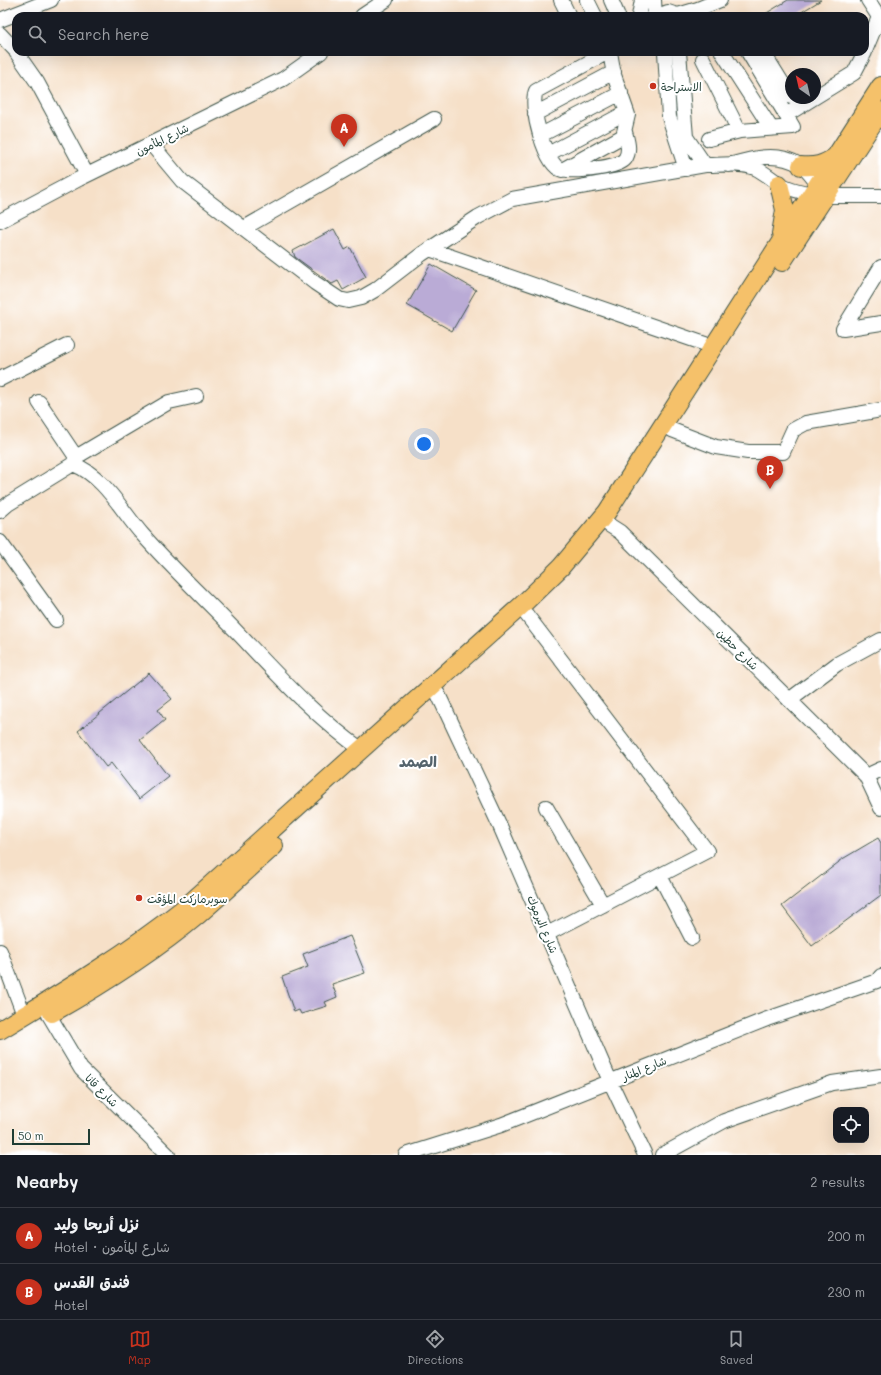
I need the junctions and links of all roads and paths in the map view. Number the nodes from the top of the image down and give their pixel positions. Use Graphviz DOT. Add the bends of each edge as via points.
graph roads {
  1 [pos="51,0"];
  2 [pos="386,0"];
  3 [pos="562,0"];
  4 [pos="588,0"];
  5 [pos="611,0"];
  6 [pos="720,0"];
  7 [pos="731,0"];
  8 [pos="868,0"];
  9 [pos="656,9"];
  10 [pos="20,12"];
  11 [pos="368,12"];
  12 [pos="567,12"];
  13 [pos="594,12"];
  14 [pos="616,12"];
  15 [pos="714,12"];
  16 [pos="12,15"];
  17 [pos="0,20"];
  18 [pos="0,34"];
  19 [pos="869,42"];
  20 [pos="12,48"];
  21 [pos="19,56"];
  22 [pos="315,56"];
  23 [pos="602,56"];
  24 [pos="610,56"];
  25 [pos="661,56"];
  26 [pos="679,56"];
  27 [pos="725,56"];
  28 [pos="751,56"];
  29 [pos="765,56"];
  30 [pos="863,56"];
  31 [pos="703,59"];
  32 [pos="614,72"];
  33 [pos="881,86"];
  34 [pos="621,93"];
  35 [pos="791,105"];
  36 [pos="881,111"];
  37 [pos="627,112"];
  38 [pos="535,114"];
  39 [pos="434,119"];
  40 [pos="771,128"];
  41 [pos="739,131"];
  42 [pos="625,132"];
  43 [pos="541,135"];
  44 [pos="709,139"];
  45 [pos="152,145"];
  46 [pos="548,154"];
  47 [pos="835,157"];
  48 [pos="729,164"];
  49 [pos="705,165"];
  50 [pos="801,166"];
  51 [pos="686,169"];
  52 [pos="562,170"];
  53 [pos="87,175"];
  54 [pos="779,184"];
  55 [pos="818,192"];
  56 [pos="881,196"];
  57 [pos="0,221"];
  58 [pos="244,228"];
  59 [pos="776,248"];
  60 [pos="429,249"];
  61 [pos="881,267"];
  62 [pos="881,323"];
  63 [pos="67,345"];
  64 [pos="714,347"];
  65 [pos="0,379"];
  66 [pos="196,396"];
  67 [pos="39,402"];
  68 [pos="881,410"];
  69 [pos="672,430"];
  70 [pos="74,460"];
  71 [pos="0,511"];
  72 [pos="609,525"];
  73 [pos="0,542"];
  74 [pos="526,614"];
  75 [pos="56,620"];
  76 [pos="881,640"];
  77 [pos="438,694"];
  78 [pos="789,700"];
  79 [pos="362,750"];
  80 [pos="881,769"];
  81 [pos="866,776"];
  82 [pos="546,807"];
  83 [pos="881,808"];
  84 [pos="660,876"];
  85 [pos="603,905"];
  86 [pos="547,934"];
  87 [pos="692,938"];
  88 [pos="0,951"];
  89 [pos="881,976"];
  90 [pos="49,1015"];
  91 [pos="24,1016"];
  92 [pos="0,1030"];
  93 [pos="0,1044"];
  94 [pos="881,1076"];
  95 [pos="610,1081"];
  96 [pos="168,1155"];
  97 [pos="406,1155"];
  98 [pos="645,1155"];
  99 [pos="662,1155"];
  1 -- 10 [label="street"];
  2 -- 11 [label="street"];
  3 -- 12 [label="street"];
  4 -- 13 [label="street"];
  5 -- 14 [label="street"];
  6 -- 9 [label="street" via="698,9"];
  7 -- 15 [label="street"];
  8 -- 19 [label="street" via="879,17"];
  16 -- 17 [label="street"];
  18 -- 20 [label="street"];
  21 -- 53 [label="street" via="37,82"];
  22 -- 45 [label="street, شارع المأمون" via="283,79"];
  23 -- 38 [label="street" via="536,91 533,96"];
  24 -- 32 [label="street"];
  25 -- 51 [label="street" via="669,117"];
  26 -- 49 [label="street" via="686,137"];
  27 -- 40 [label="street"];
  28 -- 35 [label="street"];
  29 -- 35 [label="street"];
  30 -- 35 [label="street" via="854,73"];
  31 -- 41 [label="street"];
  32 -- 34 [label="street"];
  32 -- 38 [label="street"];
  33 -- 47 [label="main road"];
  34 -- 37 [label="street"];
  34 -- 43 [label="street"];
  35 -- 40 [label="street" via="793,126"];
  36 -- 55 [label="main road"];
  37 -- 42 [label="street"];
  37 -- 46 [label="street"];
  38 -- 43 [label="street"];
  39 -- 58 [label="street"];
  40 -- 41 [label="street"];
  41 -- 44 [label="street"];
  42 -- 52 [label="street" via="621,139"];
  42 -- 52 [label="street" via="627,154 620,163 582,170"];
  43 -- 46 [label="street"];
  45 -- 53 [label="street, شارع المأمون"];
  45 -- 58 [label="street" via="182,181"];
  46 -- 52 [label="street" via="557,169"];
  47 -- 50 [label="main road" via="816,167"];
  47 -- 55 [label="main road"];
  48 -- 49 [label="street"];
  48 -- 50 [label="street" via="757,156 780,157"];
  48 -- 54 [label="street" via="754,167"];
  49 -- 51 [label="street"];
  50 -- 55 [label="street"];
  51 -- 60 [label="street" via="512,199 478,217"];
  53 -- 57 [label="street, شارع المأمون"];
  54 -- 55 [label="street"];
  54 -- 59 [label="main road" via="785,210"];
  55 -- 56 [label="street"];
  55 -- 59 [label="main road"];
  55 -- 69 [label="main road"];
  58 -- 60 [label="street" via="315,283 339,299 348,301 361,298 375,290"];
  59 -- 64 [label="main road"];
  60 -- 64 [label="street"];
  61 -- 62 [label="street" via="843,329"];
  63 -- 65 [label="street"];
  64 -- 79 [label="main road" via="607,512 590,534 522,605"];
  66 -- 70 [label="street" via="169,402"];
  67 -- 70 [label="street"];
  68 -- 69 [label="street" via="806,423 793,430 783,452 748,452 716,447"];
  69 -- 72 [label="main road"];
  70 -- 71 [label="street"];
  70 -- 79 [label="street" via="95,477 142,534 300,698 337,732"];
  72 -- 74 [label="main road" via="575,566"];
  72 -- 78 [label="street, شارع حطين" via="620,532"];
  73 -- 75 [label="street"];
  74 -- 77 [label="main road"];
  74 -- 84 [label="street" via="707,851"];
  76 -- 78 [label="street" via="837,664"];
  77 -- 86 [label="street, شارع اليرموك"];
  77 -- 90 [label="main road" via="199,914 113,976"];
  78 -- 81 [label="street, شارع حطين"];
  79 -- 91 [label="main road" via="159,928 106,965"];
  80 -- 81 [label="street"];
  81 -- 83 [label="street, شارع حطين"];
  82 -- 85 [label="street"];
  84 -- 85 [label="street"];
  84 -- 87 [label="street"];
  85 -- 86 [label="street"];
  86 -- 95 [label="street, شارع اليرموك"];
  88 -- 91 [label="street"];
  89 -- 95 [label="street, شارع المنار" via="876,981 767,1019"];
  90 -- 93 [label="main road"];
  90 -- 96 [label="street, شارع قانا" via="81,1069"];
  91 -- 92 [label="main road"];
  94 -- 99 [label="street" via="832,1083 724,1121"];
  95 -- 97 [label="street, شارع المنار" via="501,1125"];
  95 -- 98 [label="street, شارع اليرموك"];
}
